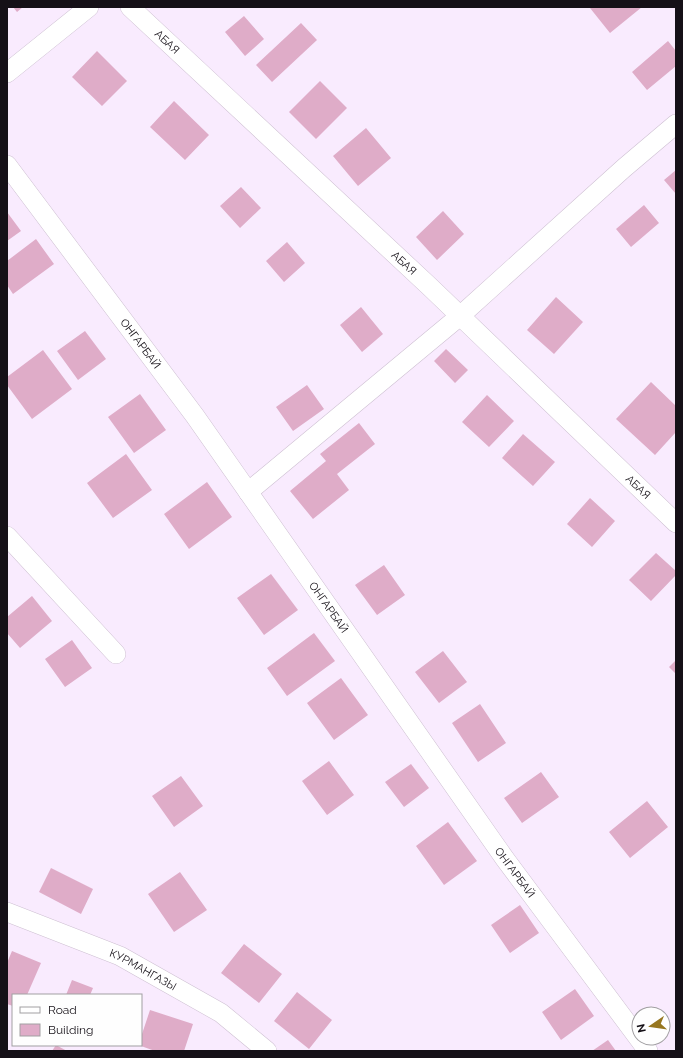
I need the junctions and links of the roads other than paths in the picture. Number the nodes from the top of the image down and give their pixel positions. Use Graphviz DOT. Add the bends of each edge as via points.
graph roads {
  1 [pos="89,7"];
  2 [pos="130,7"];
  3 [pos="7,73"];
  4 [pos="676,124"];
  5 [pos="7,165"];
  6 [pos="460,316"];
  7 [pos="248,492"];
  8 [pos="676,523"];
  9 [pos="7,536"];
  10 [pos="116,654"];
  11 [pos="7,912"];
  12 [pos="266,1051"];
  13 [pos="648,1051"];
  1 -- 3 [label="street"];
  2 -- 6 [label="street, АБАЯ"];
  4 -- 6 [label="street"];
  5 -- 7 [label="street, ОНГАРБАЙ" via="195,416"];
  6 -- 7 [label="street"];
  6 -- 8 [label="street, АБАЯ"];
  7 -- 13 [label="street, ОНГАРБАЙ" via="505,859"];
  9 -- 10 [label="street"];
  11 -- 12 [label="street, КУРМАНГАЗЫ" via="120,956 221,1013"];
}
